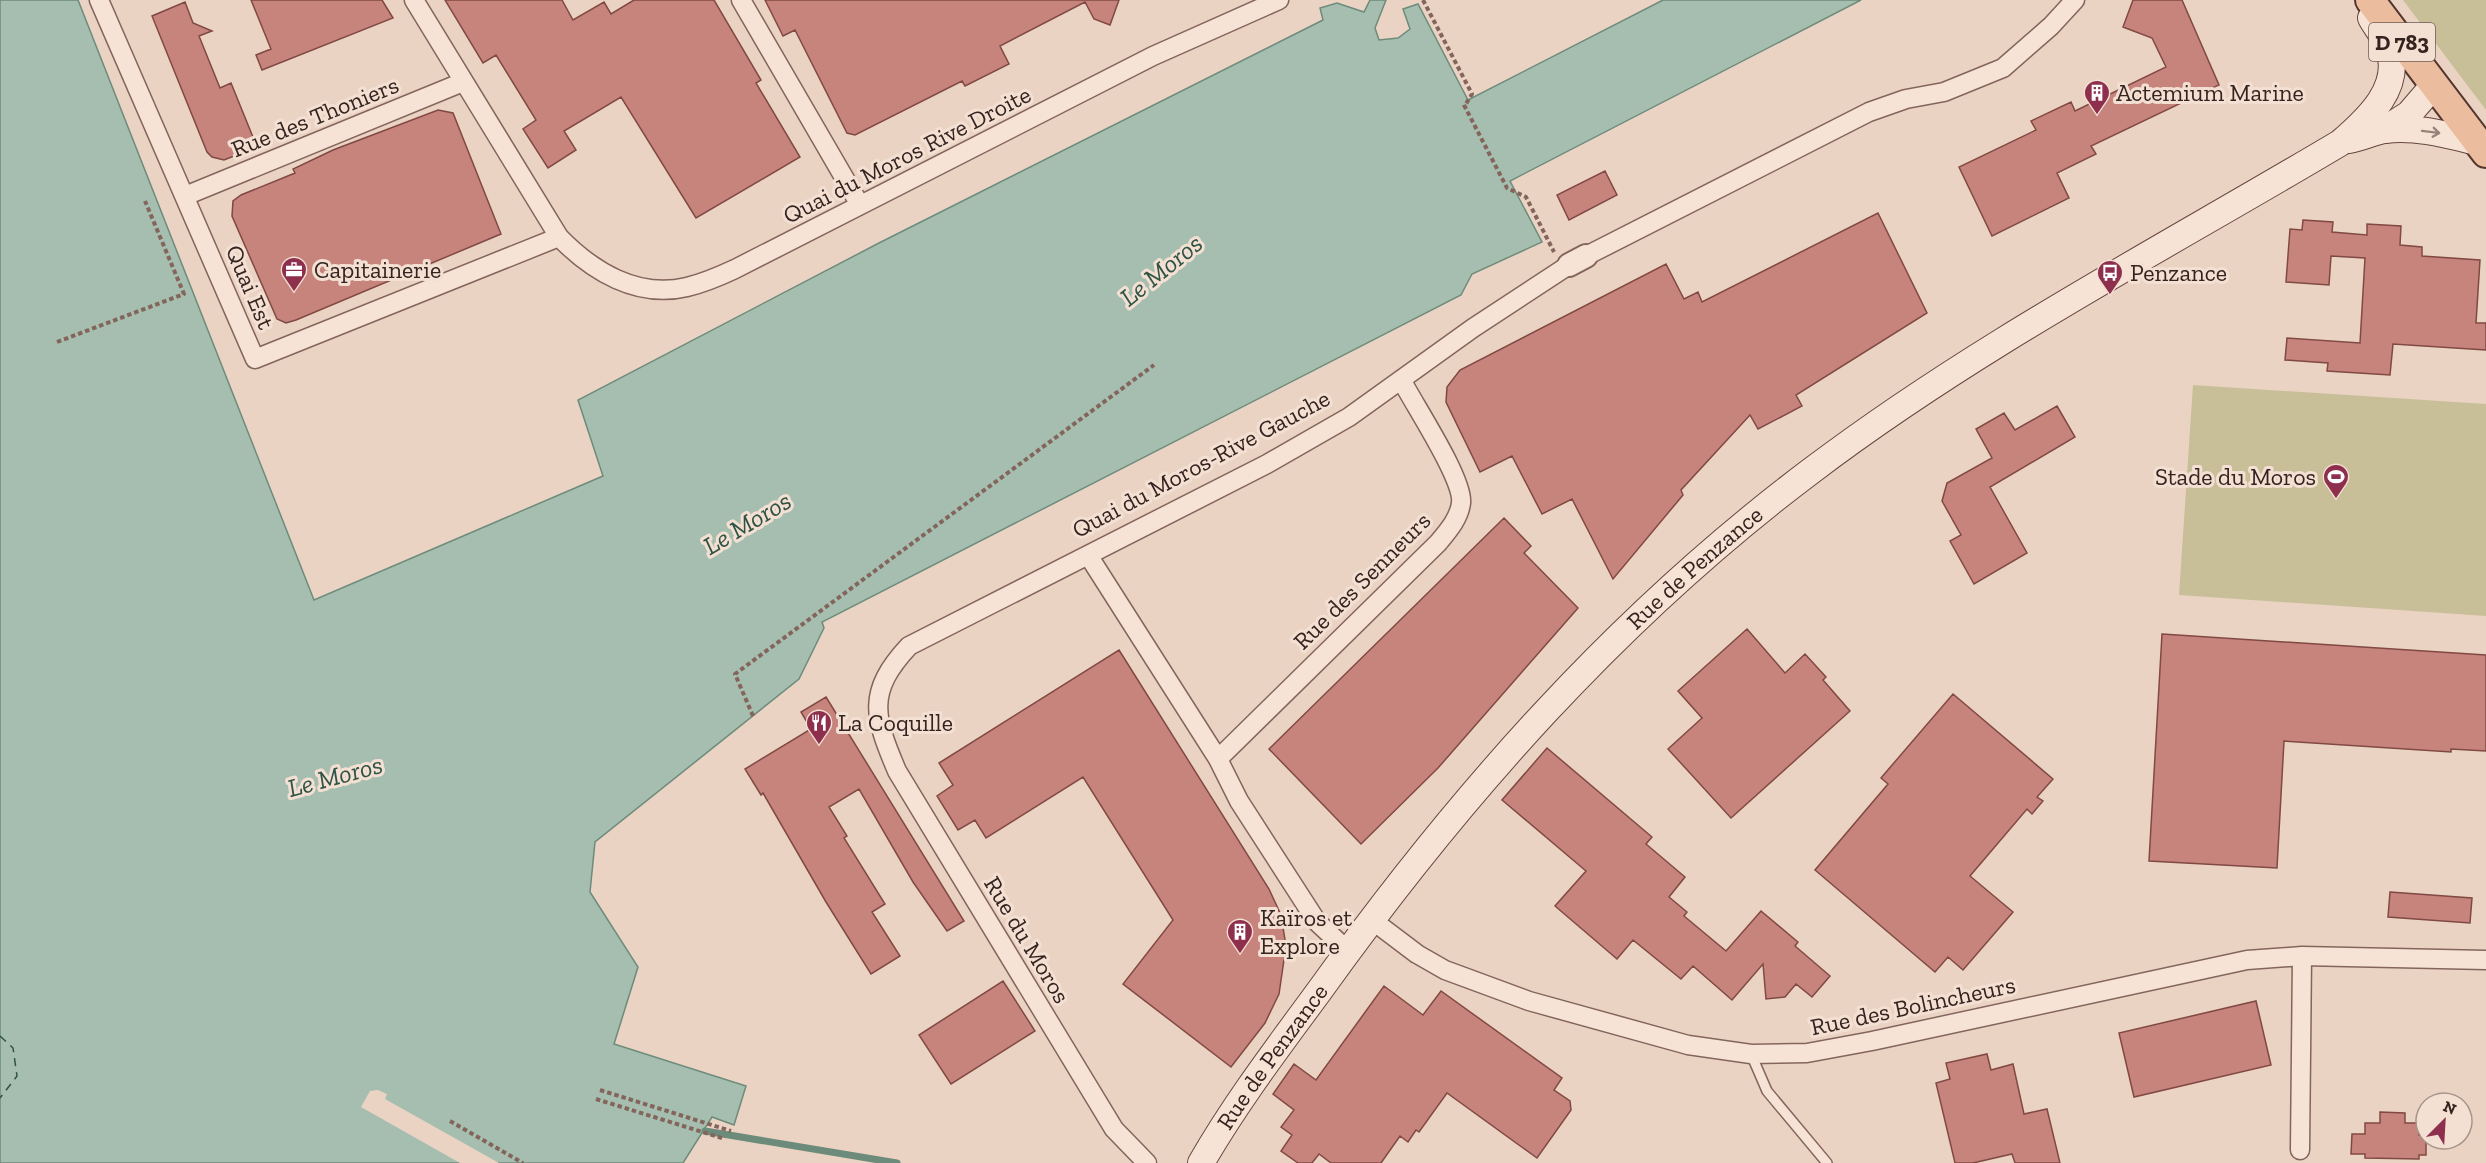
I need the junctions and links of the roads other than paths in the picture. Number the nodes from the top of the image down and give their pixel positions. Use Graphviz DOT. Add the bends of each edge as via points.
graph roads {
  1 [pos="99,0"];
  2 [pos="414,0"];
  3 [pos="741,0"];
  4 [pos="1279,0"];
  5 [pos="2075,0"];
  6 [pos="2362,0"];
  7 [pos="2370,0"];
  8 [pos="463,82"];
  9 [pos="2434,85"];
  10 [pos="2379,104"];
  11 [pos="2384,130"];
  12 [pos="2340,142"];
  13 [pos="2482,148"];
  14 [pos="184,196"];
  15 [pos="861,205"];
  16 [pos="559,237"];
  17 [pos="1402,381"];
  18 [pos="1088,555"];
  19 [pos="880,732"];
  20 [pos="1218,759"];
  21 [pos="1372,920"];
  22 [pos="1348,951"];
  23 [pos="2302,956"];
  24 [pos="2486,960"];
  25 [pos="1751,1054"];
  26 [pos="2300,1150"];
  27 [pos="1147,1163"];
  28 [pos="1201,1163"];
  29 [pos="1827,1163"];
  1 -- 14 [label="street, Quai Est"];
  2 -- 8 [label="street, Quai du Moros Rive Droite"];
  3 -- 15 [label="street"];
  4 -- 15 [label="street, Quai du Moros Rive Droite" via="1191,37"];
  5 -- 17 [label="street, Quai du Moros-Rive Gauche" via="2003,68 1944,92 1906,99 1869,112 1577,261 1473,328"];
  6 -- 10 [label="main road, Rue de Penzance" via="2388,46 2392,61 2393,74"];
  7 -- 9 [label="main road, D 783"];
  8 -- 14 [label="street, Rue des Thoniers"];
  8 -- 16 [label="street, Quai du Moros Rive Droite"];
  9 -- 10 [label="main road" via="2405,91"];
  9 -- 11 [label="main road" via="2409,114"];
  9 -- 13 [label="main road, D 783"];
  10 -- 12 [label="main road, Rue de Penzance" via="2368,119"];
  11 -- 12 [label="main road, Rue de Penzance"];
  11 -- 13 [label="main road, Rue de Penzance, one-way" via="2440,133"];
  12 -- 21 [label="main road, Rue de Penzance" via="1932,387 1850,442 1751,518 1685,573 1535,720 1433,840"];
  14 -- 16 [label="street, Quai Est" via="255,359"];
  15 -- 16 [label="street, Quai du Moros Rive Droite" via="735,269 670,290 627,284 599,272"];
  17 -- 18 [label="street, Quai du Moros-Rive Gauche" via="1267,464"];
  17 -- 20 [label="street, Rue des Senneurs" via="1457,482 1459,512 1438,543"];
  18 -- 19 [label="street, Quai du Moros-Rive Gauche" via="909,646 881,683"];
  18 -- 20 [label="street"];
  19 -- 27 [label="street, Rue du Moros" via="897,771 1113,1129"];
  20 -- 22 [label="street" via="1239,801 1317,921"];
  21 -- 22 [label="main road, Rue de Penzance"];
  21 -- 25 [label="street, Rue des Bolincheurs" via="1445,970 1529,1001 1688,1045"];
  22 -- 28 [label="main road, Rue de Penzance" via="1241,1100"];
  23 -- 24 [label="street, Rue des Bolincheurs"];
  23 -- 25 [label="street, Rue des Bolincheurs" via="2199,969 1807,1053"];
  23 -- 26 [label="street"];
  25 -- 29 [label="lane" via="1767,1091"];
}
